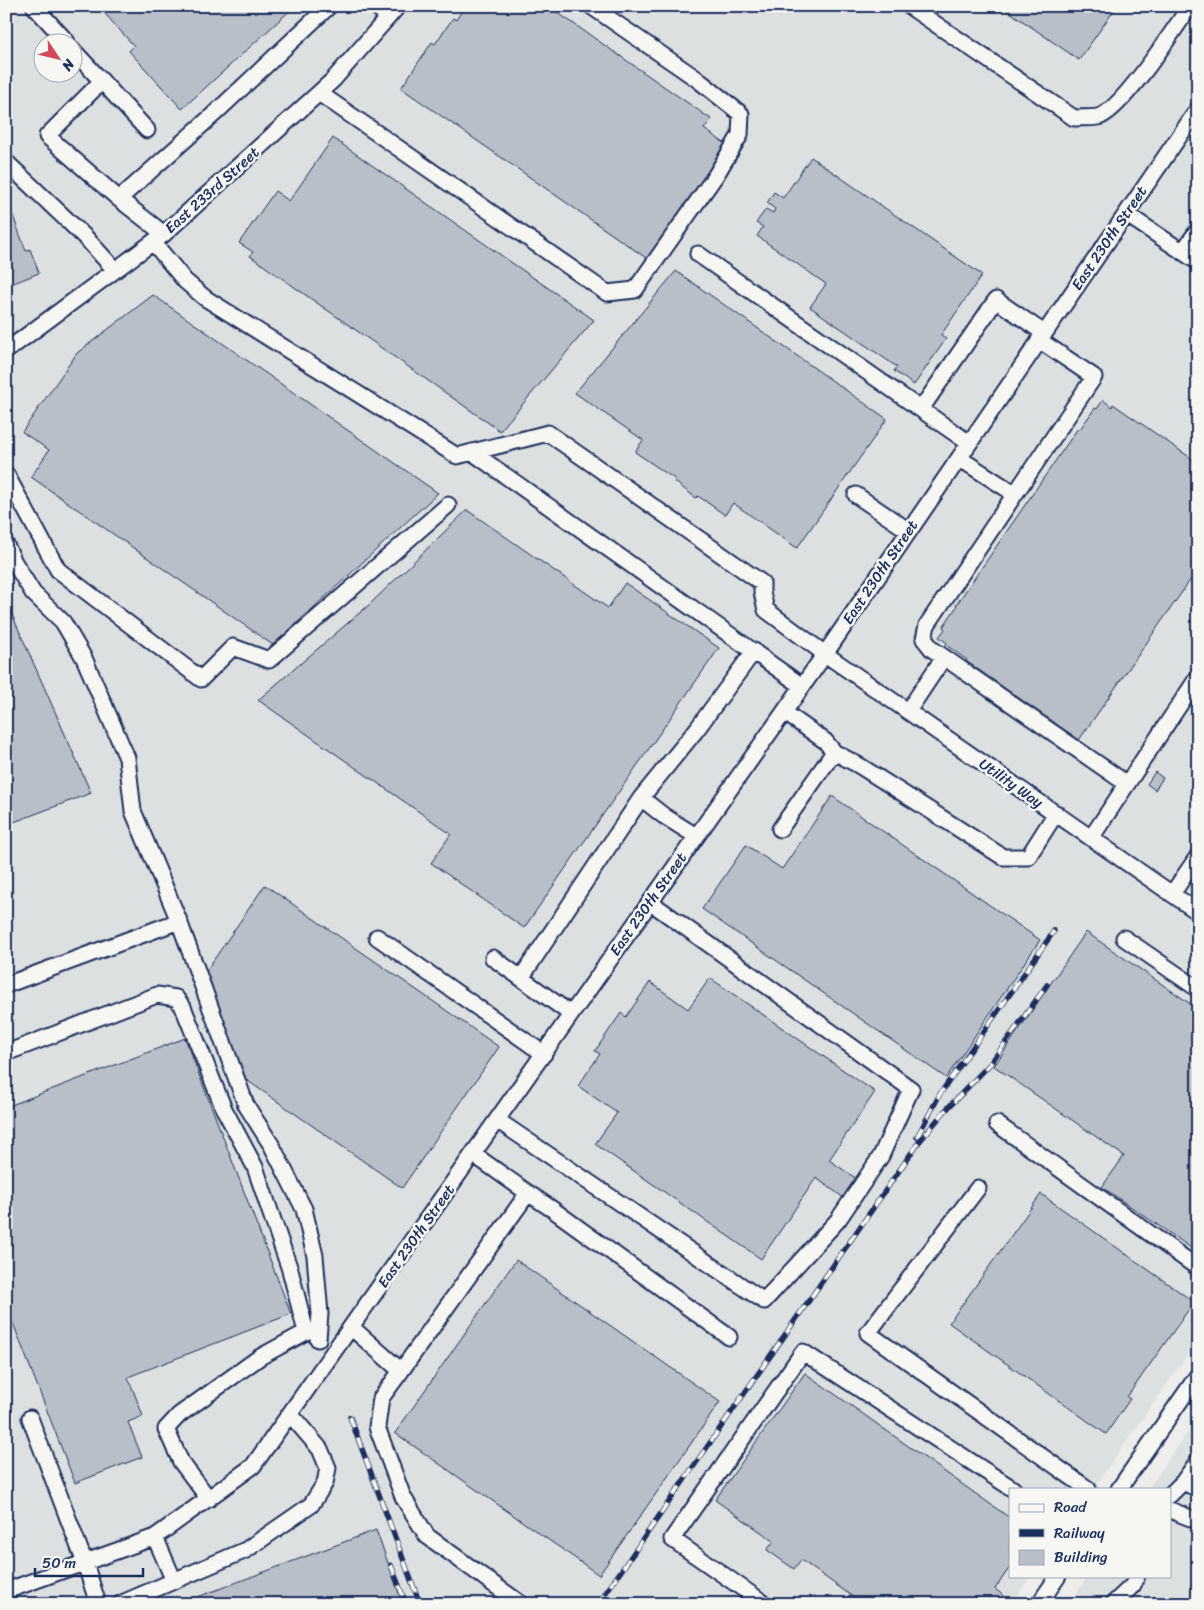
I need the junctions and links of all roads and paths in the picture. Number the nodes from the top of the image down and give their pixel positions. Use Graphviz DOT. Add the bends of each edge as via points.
graph roads {
  1 [pos="34,6"];
  2 [pos="329,6"];
  3 [pos="376,6"];
  4 [pos="591,6"];
  5 [pos="909,6"];
  6 [pos="1190,6"];
  7 [pos="393,12"];
  8 [pos="58,32"];
  9 [pos="82,60"];
  10 [pos="102,81"];
  11 [pos="319,93"];
  12 [pos="1198,109"];
  13 [pos="147,130"];
  14 [pos="6,162"];
  15 [pos="119,199"];
  16 [pos="1126,214"];
  17 [pos="1198,230"];
  18 [pos="159,238"];
  19 [pos="1183,251"];
  20 [pos="698,254"];
  21 [pos="1198,262"];
  22 [pos="115,270"];
  23 [pos="1042,336"];
  24 [pos="6,351"];
  25 [pos="921,409"];
  26 [pos="969,443"];
  27 [pos="472,452"];
  28 [pos="959,458"];
  29 [pos="6,474"];
  30 [pos="1015,494"];
  31 [pos="856,495"];
  32 [pos="448,505"];
  33 [pos="909,531"];
  34 [pos="6,545"];
  35 [pos="754,651"];
  36 [pos="825,654"];
  37 [pos="944,657"];
  38 [pos="1198,677"];
  39 [pos="802,686"];
  40 [pos="908,711"];
  41 [pos="784,712"];
  42 [pos="834,752"];
  43 [pos="1127,784"];
  44 [pos="641,798"];
  45 [pos="1056,813"];
  46 [pos="780,829"];
  47 [pos="696,836"];
  48 [pos="1091,838"];
  49 [pos="1198,856"];
  50 [pos="1172,894"];
  51 [pos="650,902"];
  52 [pos="1198,912"];
  53 [pos="179,921"];
  54 [pos="377,936"];
  55 [pos="1124,938"];
  56 [pos="493,958"];
  57 [pos="521,978"];
  58 [pos="6,984"];
  59 [pos="1198,989"];
  60 [pos="571,1014"];
  61 [pos="6,1053"];
  62 [pos="544,1054"];
  63 [pos="497,1120"];
  64 [pos="997,1124"];
  65 [pos="473,1154"];
  66 [pos="978,1188"];
  67 [pos="528,1193"];
  68 [pos="1198,1268"];
  69 [pos="351,1327"];
  70 [pos="312,1335"];
  71 [pos="729,1337"];
  72 [pos="329,1359"];
  73 [pos="401,1371"];
  74 [pos="1198,1375"];
  75 [pos="290,1414"];
  76 [pos="30,1418"];
  77 [pos="1198,1461"];
  78 [pos="1183,1482"];
  79 [pos="1126,1486"];
  80 [pos="1011,1488"];
  81 [pos="1087,1488"];
  82 [pos="1198,1489"];
  83 [pos="1172,1493"];
  84 [pos="209,1499"];
  85 [pos="1172,1511"];
  86 [pos="1198,1521"];
  87 [pos="155,1538"];
  88 [pos="86,1563"];
  89 [pos="1057,1578"];
  90 [pos="1136,1578"];
  91 [pos="174,1581"];
  92 [pos="6,1592"];
  93 [pos="98,1604"];
  94 [pos="120,1604"];
  95 [pos="521,1604"];
  96 [pos="765,1604"];
  97 [pos="1039,1604"];
  98 [pos="1113,1604"];
  1 -- 8 [label="street"];
  2 -- 15 [label="street"];
  3 -- 7 [label="street"];
  4 -- 11 [label="street" via="742,114 740,136 635,290 607,293"];
  5 -- 6 [label="street" via="1074,118 1100,116 1115,106"];
  7 -- 11 [label="street, East 233rd Street"];
  9 -- 10 [label="street"];
  10 -- 13 [label="street"];
  10 -- 15 [label="street, Utility Way" via="47,136"];
  11 -- 18 [label="street, East 233rd Street"];
  12 -- 16 [label="street, East 230th Street"];
  14 -- 22 [label="street"];
  15 -- 18 [label="street, Utility Way"];
  16 -- 19 [label="street"];
  16 -- 23 [label="street, East 230th Street"];
  17 -- 19 [label="street"];
  18 -- 22 [label="street, East 233rd Street"];
  18 -- 27 [label="street, Utility Way" via="185,281 205,298 457,456"];
  19 -- 21 [label="street"];
  20 -- 25 [label="street"];
  22 -- 24 [label="street, East 233rd Street"];
  23 -- 25 [label="street" via="996,300"];
  23 -- 26 [label="street, East 230th Street"];
  23 -- 30 [label="street" via="1094,377"];
  25 -- 26 [label="street"];
  26 -- 28 [label="street, East 230th Street"];
  27 -- 35 [label="street"];
  27 -- 36 [label="street, Utility Way" via="548,433 762,583 766,610"];
  28 -- 30 [label="street"];
  28 -- 33 [label="street, East 230th Street"];
  29 -- 32 [label="street" via="58,570 201,679 233,647 269,660"];
  30 -- 37 [label="street" via="927,625 924,638"];
  31 -- 33 [label="street"];
  33 -- 36 [label="street, East 230th Street"];
  34 -- 53 [label="street" via="34,593 63,622 84,658 128,758 133,810"];
  35 -- 39 [label="street"];
  35 -- 44 [label="street"];
  36 -- 39 [label="street, East 230th Street"];
  36 -- 40 [label="street, Utility Way"];
  37 -- 40 [label="street"];
  37 -- 43 [label="street"];
  38 -- 43 [label="street"];
  39 -- 41 [label="street, East 230th Street"];
  40 -- 45 [label="street, Utility Way"];
  41 -- 42 [label="street" via="826,741"];
  41 -- 47 [label="street, East 230th Street"];
  42 -- 45 [label="street" via="1003,858 1028,857"];
  42 -- 46 [label="street"];
  43 -- 48 [label="street"];
  44 -- 47 [label="street"];
  44 -- 57 [label="street"];
  45 -- 48 [label="street, Utility Way"];
  47 -- 51 [label="street, East 230th Street"];
  48 -- 50 [label="street, Utility Way"];
  49 -- 50 [label="street"];
  50 -- 52 [label="street, Utility Way"];
  51 -- 60 [label="street, East 230th Street"];
  51 -- 63 [label="street" via="911,1089 881,1156 838,1220 764,1300"];
  53 -- 58 [label="street"];
  53 -- 70 [label="street" via="246,1105 272,1146 304,1209 315,1256 320,1314"];
  54 -- 62 [label="street"];
  55 -- 59 [label="street"];
  56 -- 57 [label="street"];
  57 -- 60 [label="street"];
  60 -- 62 [label="street, East 230th Street"];
  61 -- 70 [label="street" via="157,995 176,998 183,1007 224,1109 254,1167"];
  62 -- 63 [label="street, East 230th Street"];
  63 -- 65 [label="street, East 230th Street"];
  64 -- 68 [label="street"];
  65 -- 67 [label="street"];
  65 -- 69 [label="street, East 230th Street"];
  66 -- 81 [label="street" via="868,1332"];
  67 -- 71 [label="street"];
  67 -- 73 [label="street"];
  69 -- 72 [label="street, East 230th Street"];
  69 -- 73 [label="street"];
  70 -- 72 [label="street"];
  70 -- 84 [label="street" via="260,1357 179,1415 166,1429 181,1462"];
  72 -- 75 [label="street, East 230th Street"];
  73 -- 95 [label="street" via="381,1398 376,1427 403,1497 427,1536"];
  74 -- 79 [label="street"];
  75 -- 84 [label="street, East 230th Street" via="253,1466"];
  75 -- 91 [label="street" via="320,1449 328,1468 325,1483 312,1505 246,1550"];
  76 -- 88 [label="street"];
  77 -- 78 [label="street"];
  78 -- 82 [label="street"];
  78 -- 83 [label="street"];
  80 -- 96 [label="street" via="803,1352 672,1539"];
  84 -- 87 [label="street, East 230th Street"];
  85 -- 86 [label="street"];
  87 -- 88 [label="street, East 230th Street"];
  87 -- 91 [label="street"];
  88 -- 92 [label="street, East 230th Street"];
  88 -- 93 [label="street"];
  89 -- 97 [label="street"];
  90 -- 98 [label="street"];
  91 -- 94 [label="street"];
}
